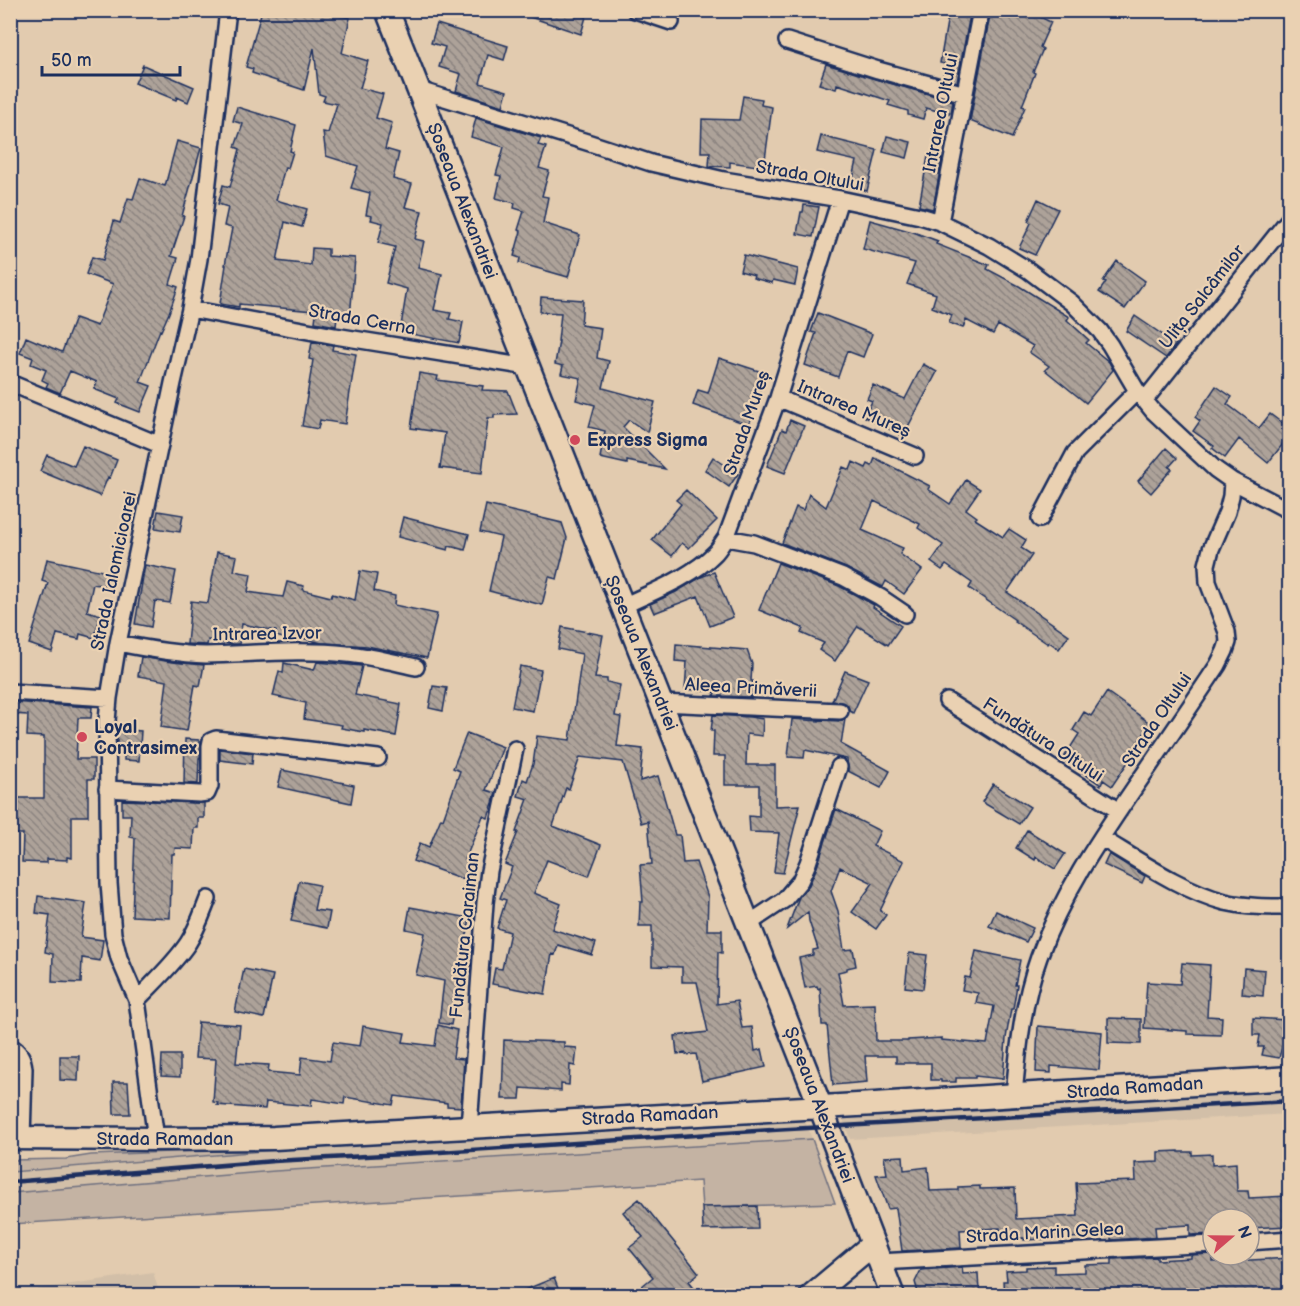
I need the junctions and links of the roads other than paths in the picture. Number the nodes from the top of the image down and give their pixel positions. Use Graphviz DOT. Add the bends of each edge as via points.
graph roads {
  1 [pos="228,10"];
  2 [pos="387,10"];
  3 [pos="635,10"];
  4 [pos="981,10"];
  5 [pos="671,22"];
  6 [pos="787,41"];
  7 [pos="419,90"];
  8 [pos="965,94"];
  9 [pos="840,200"];
  10 [pos="1290,218"];
  11 [pos="940,222"];
  12 [pos="190,309"];
  13 [pos="528,367"];
  14 [pos="10,383"];
  15 [pos="1141,396"];
  16 [pos="778,398"];
  17 [pos="160,445"];
  18 [pos="915,456"];
  19 [pos="1232,481"];
  20 [pos="1290,511"];
  21 [pos="1040,519"];
  22 [pos="726,538"];
  23 [pos="622,606"];
  24 [pos="904,614"];
  25 [pos="118,643"];
  26 [pos="416,667"];
  27 [pos="10,692"];
  28 [pos="109,698"];
  29 [pos="946,701"];
  30 [pos="661,703"];
  31 [pos="840,711"];
  32 [pos="515,749"];
  33 [pos="378,758"];
  34 [pos="839,767"];
  35 [pos="107,789"];
  36 [pos="1119,811"];
  37 [pos="1101,838"];
  38 [pos="208,899"];
  39 [pos="1290,907"];
  40 [pos="748,924"];
  41 [pos="137,1000"];
  42 [pos="10,1046"];
  43 [pos="1290,1078"];
  44 [pos="1014,1096"];
  45 [pos="821,1107"];
  46 [pos="470,1127"];
  47 [pos="16,1139"];
  48 [pos="156,1139"];
  49 [pos="1290,1239"];
  50 [pos="1261,1241"];
  51 [pos="1201,1244"];
  52 [pos="876,1253"];
  53 [pos="811,1296"];
  54 [pos="893,1296"];
  1 -- 12 [label="street, Strada Ialomicioarei"];
  2 -- 7 [label="main road, Șoseaua Alexandriei"];
  3 -- 5 [label="street"];
  4 -- 8 [label="street, Intrarea Oltului"];
  6 -- 8 [label="street"];
  7 -- 9 [label="street, Strada Oltului" via="651,163"];
  7 -- 13 [label="main road, Șoseaua Alexandriei"];
  8 -- 11 [label="street, Intrarea Oltului"];
  9 -- 11 [label="street, Strada Oltului"];
  9 -- 16 [label="street, Strada Mureș"];
  10 -- 15 [label="street, Ulița Salcâmilor"];
  11 -- 15 [label="street, Strada Oltului" via="999,252 1072,303 1100,331"];
  12 -- 13 [label="street, Strada Cerna"];
  12 -- 17 [label="street, Strada Ialomicioarei"];
  13 -- 23 [label="main road, Șoseaua Alexandriei"];
  14 -- 17 [label="street"];
  15 -- 19 [label="street, Strada Oltului" via="1202,458"];
  15 -- 21 [label="street" via="1075,453"];
  16 -- 18 [label="street, Intrarea Mureș"];
  16 -- 22 [label="street, Strada Mureș"];
  17 -- 25 [label="street, Strada Ialomicioarei"];
  19 -- 20 [label="street"];
  19 -- 36 [label="street, Strada Oltului" via="1227,512 1207,565 1208,582 1227,632 1225,651"];
  22 -- 23 [label="street, Strada Mureș" via="696,569"];
  22 -- 24 [label="street" via="754,543 843,577"];
  23 -- 30 [label="main road, Șoseaua Alexandriei"];
  25 -- 26 [label="street, Intrarea Izvor" via="206,655 345,653"];
  25 -- 28 [label="street, Strada Ialomicioarei"];
  27 -- 28 [label="street"];
  28 -- 35 [label="street, Strada Ialomicioarei"];
  29 -- 36 [label="street, Fundătura Oltului"];
  30 -- 31 [label="street, Aleea Primăverii"];
  30 -- 40 [label="main road, Șoseaua Alexandriei"];
  32 -- 46 [label="street, Fundătura Caraiman" via="485,903"];
  33 -- 35 [label="street" via="216,739 210,746 207,793"];
  34 -- 40 [label="street" via="800,882 784,900"];
  35 -- 41 [label="street, Strada Ialomicioarei" via="112,934"];
  36 -- 37 [label="street, Strada Oltului"];
  37 -- 39 [label="street" via="1202,894 1240,905"];
  37 -- 44 [label="street, Strada Oltului" via="1072,885 1039,958 1025,1010"];
  38 -- 41 [label="street" via="188,942"];
  40 -- 45 [label="main road, Șoseaua Alexandriei"];
  41 -- 48 [label="street, Strada Ialomicioarei"];
  42 -- 47 [label="street" via="20,1053 24,1069"];
  43 -- 44 [label="main road, Strada Ramadan"];
  44 -- 45 [label="main road, Strada Ramadan"];
  45 -- 46 [label="main road, Strada Ramadan"];
  45 -- 52 [label="main road, Șoseaua Alexandriei"];
  46 -- 48 [label="main road, Strada Ramadan" via="274,1138"];
  47 -- 48 [label="main road, Strada Ramadan"];
  49 -- 50 [label="street"];
  51 -- 52 [label="street, Strada Marin Gelea"];
  52 -- 53 [label="main road"];
  52 -- 54 [label="main road, Șoseaua Alexandriei"];
}
